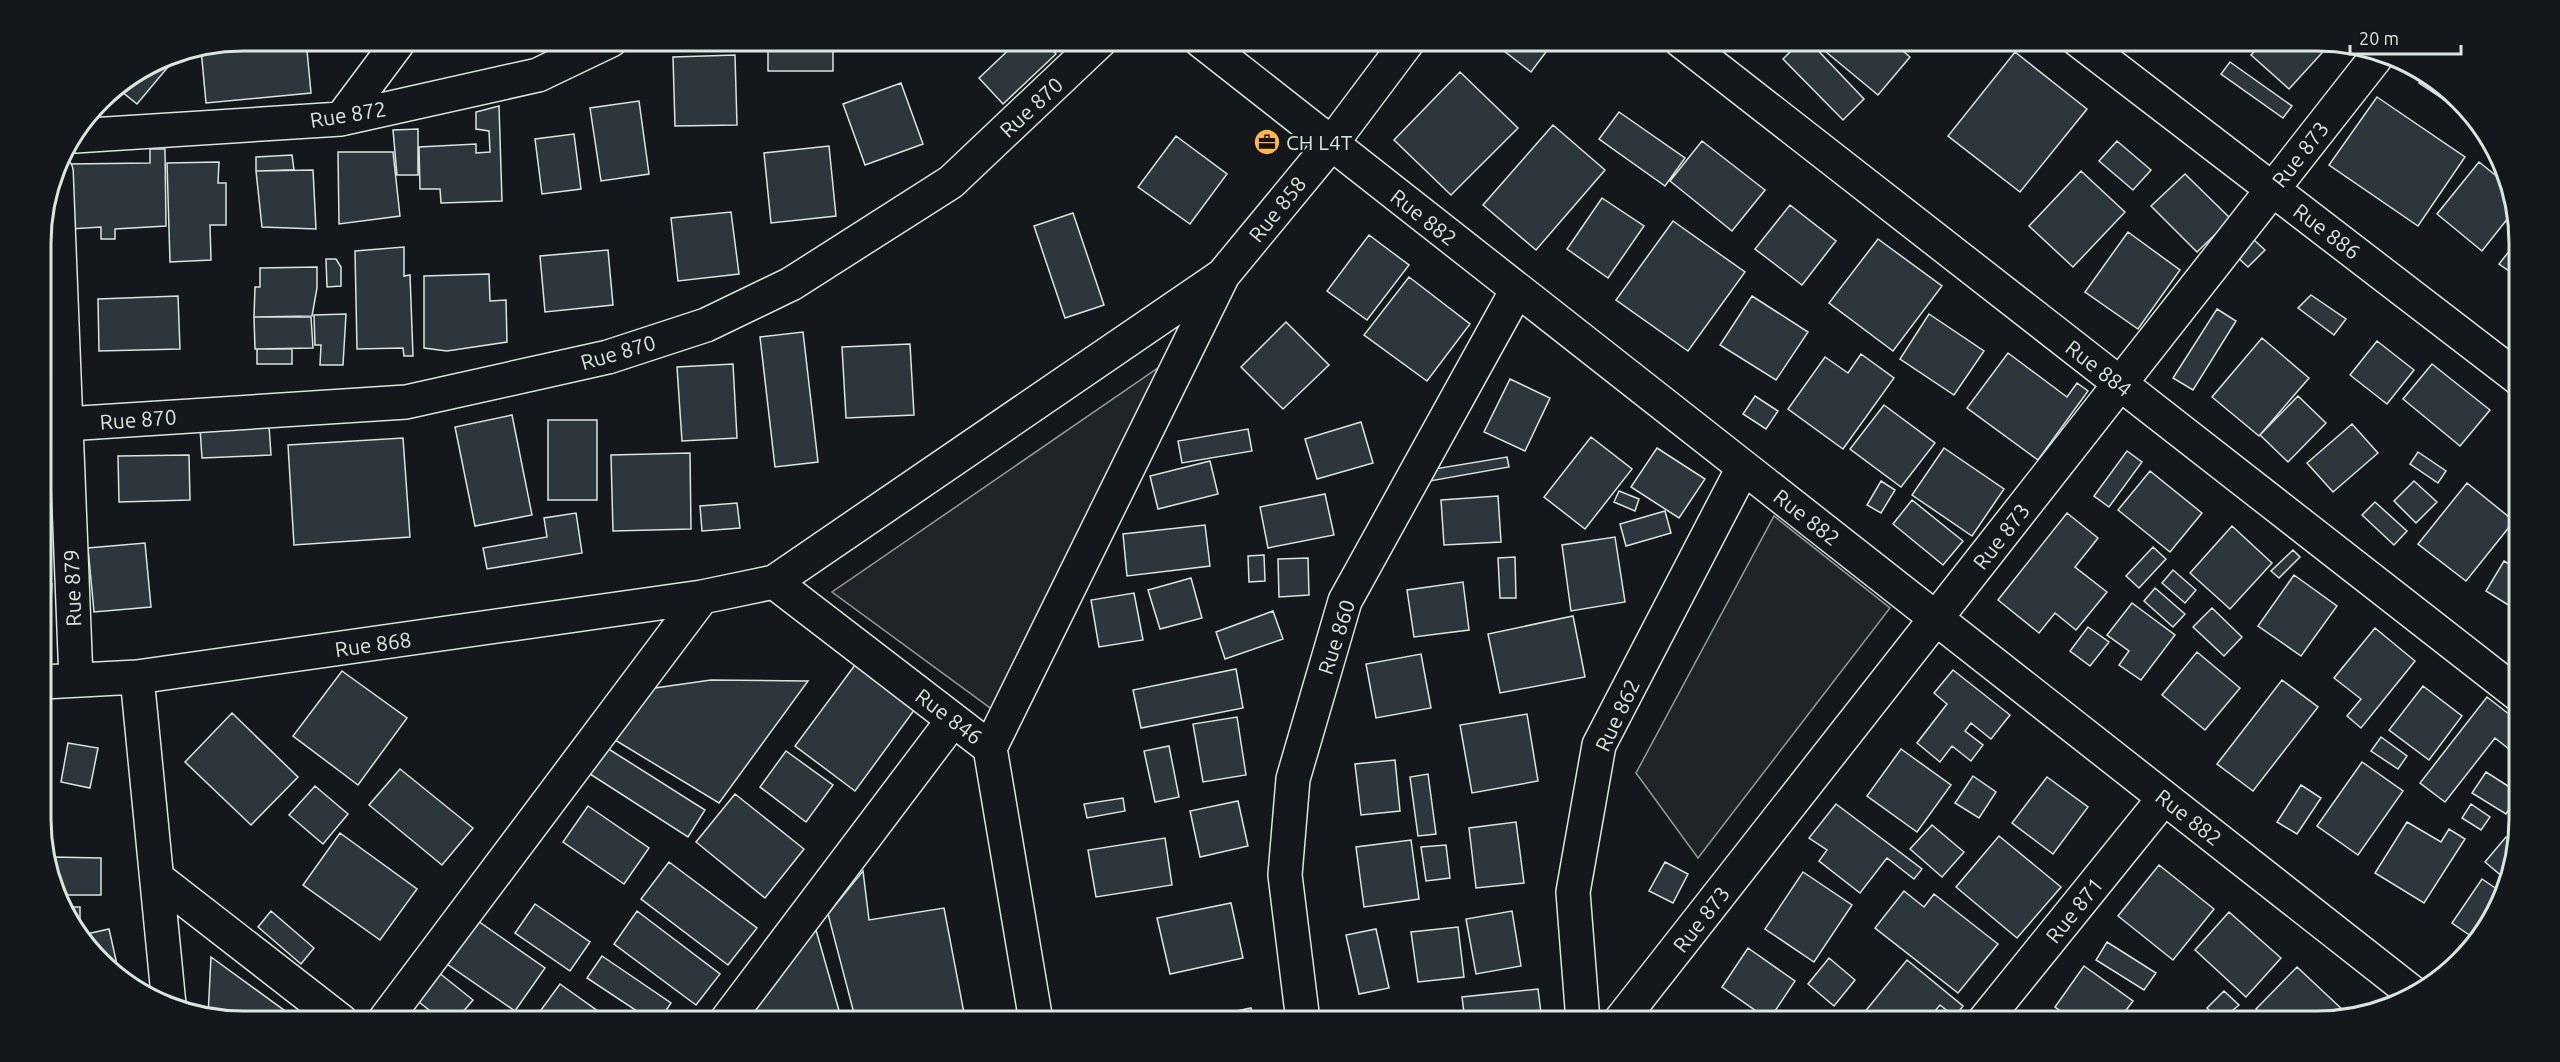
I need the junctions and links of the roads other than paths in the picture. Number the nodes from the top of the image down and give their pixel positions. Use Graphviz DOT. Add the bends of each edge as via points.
graph roads {
  1 [pos="392,51"];
  2 [pos="589,51"];
  3 [pos="1089,51"];
  4 [pos="1214,51"];
  5 [pos="1401,51"];
  6 [pos="1694,51"];
  7 [pos="2092,51"];
  8 [pos="2373,60"];
  9 [pos="341,119"];
  10 [pos="83,135"];
  11 [pos="1330,144"];
  12 [pos="2272,189"];
  13 [pos="56,204"];
  14 [pos="1223,275"];
  15 [pos="1517,290"];
  16 [pos="2509,371"];
  17 [pos="2120,384"];
  18 [pos="54,423"];
  19 [pos="1743,468"];
  20 [pos="774,582"];
  21 [pos="702,597"];
  22 [pos="1936,619"];
  23 [pos="138,677"];
  24 [pos="76,680"];
  25 [pos="51,682"];
  26 [pos="2509,687"];
  27 [pos="953,720"];
  28 [pos="990,748"];
  29 [pos="2164,798"];
  30 [pos="157,878"];
  31 [pos="2406,988"];
  32 [pos="168,995"];
  33 [pos="327,1011"];
  34 [pos="392,1011"];
  35 [pos="734,1011"];
  36 [pos="1034,1011"];
  37 [pos="1302,1011"];
  38 [pos="1582,1011"];
  39 [pos="1628,1011"];
  40 [pos="1992,1011"];
  1 -- 9 [label="street"];
  2 -- 9 [label="street, Rue 872" via="538,75"];
  3 -- 18 [label="street, Rue 870" via="951,182 791,284 706,325 608,357 406,402"];
  4 -- 11 [label="street, Rue 882"];
  5 -- 11 [label="street, Rue 858"];
  6 -- 17 [label="street, Rue 884"];
  7 -- 12 [label="street, Rue 886"];
  8 -- 12 [label="street, Rue 873"];
  9 -- 10 [label="street, Rue 872"];
  11 -- 14 [label="street, Rue 858"];
  11 -- 15 [label="street, Rue 882"];
  12 -- 16 [label="street, Rue 886"];
  12 -- 17 [label="street, Rue 873"];
  13 -- 18 [label="street, Rue 879"];
  14 -- 20 [label="street"];
  14 -- 28 [label="street"];
  15 -- 19 [label="street, Rue 882"];
  15 -- 37 [label="street, Rue 860" via="1345,601 1293,779 1285,874"];
  17 -- 22 [label="street, Rue 873"];
  17 -- 26 [label="street, Rue 884"];
  18 -- 24 [label="street, Rue 879"];
  19 -- 22 [label="street, Rue 882"];
  19 -- 38 [label="street, Rue 862" via="1599,745 1573,892"];
  20 -- 21 [label="street"];
  20 -- 27 [label="street, Rue 846"];
  21 -- 23 [label="street, Rue 868"];
  21 -- 34 [label="street"];
  22 -- 29 [label="street, Rue 882"];
  22 -- 39 [label="street, Rue 873"];
  23 -- 24 [label="street, Rue 868"];
  23 -- 30 [label="street"];
  24 -- 25 [label="street, Rue 868"];
  27 -- 28 [label="street, Rue 846"];
  27 -- 35 [label="street"];
  28 -- 36 [label="street, Rue 846"];
  29 -- 31 [label="street, Rue 882"];
  29 -- 40 [label="street, Rue 871"];
  30 -- 32 [label="street"];
  30 -- 33 [label="street"];
}
